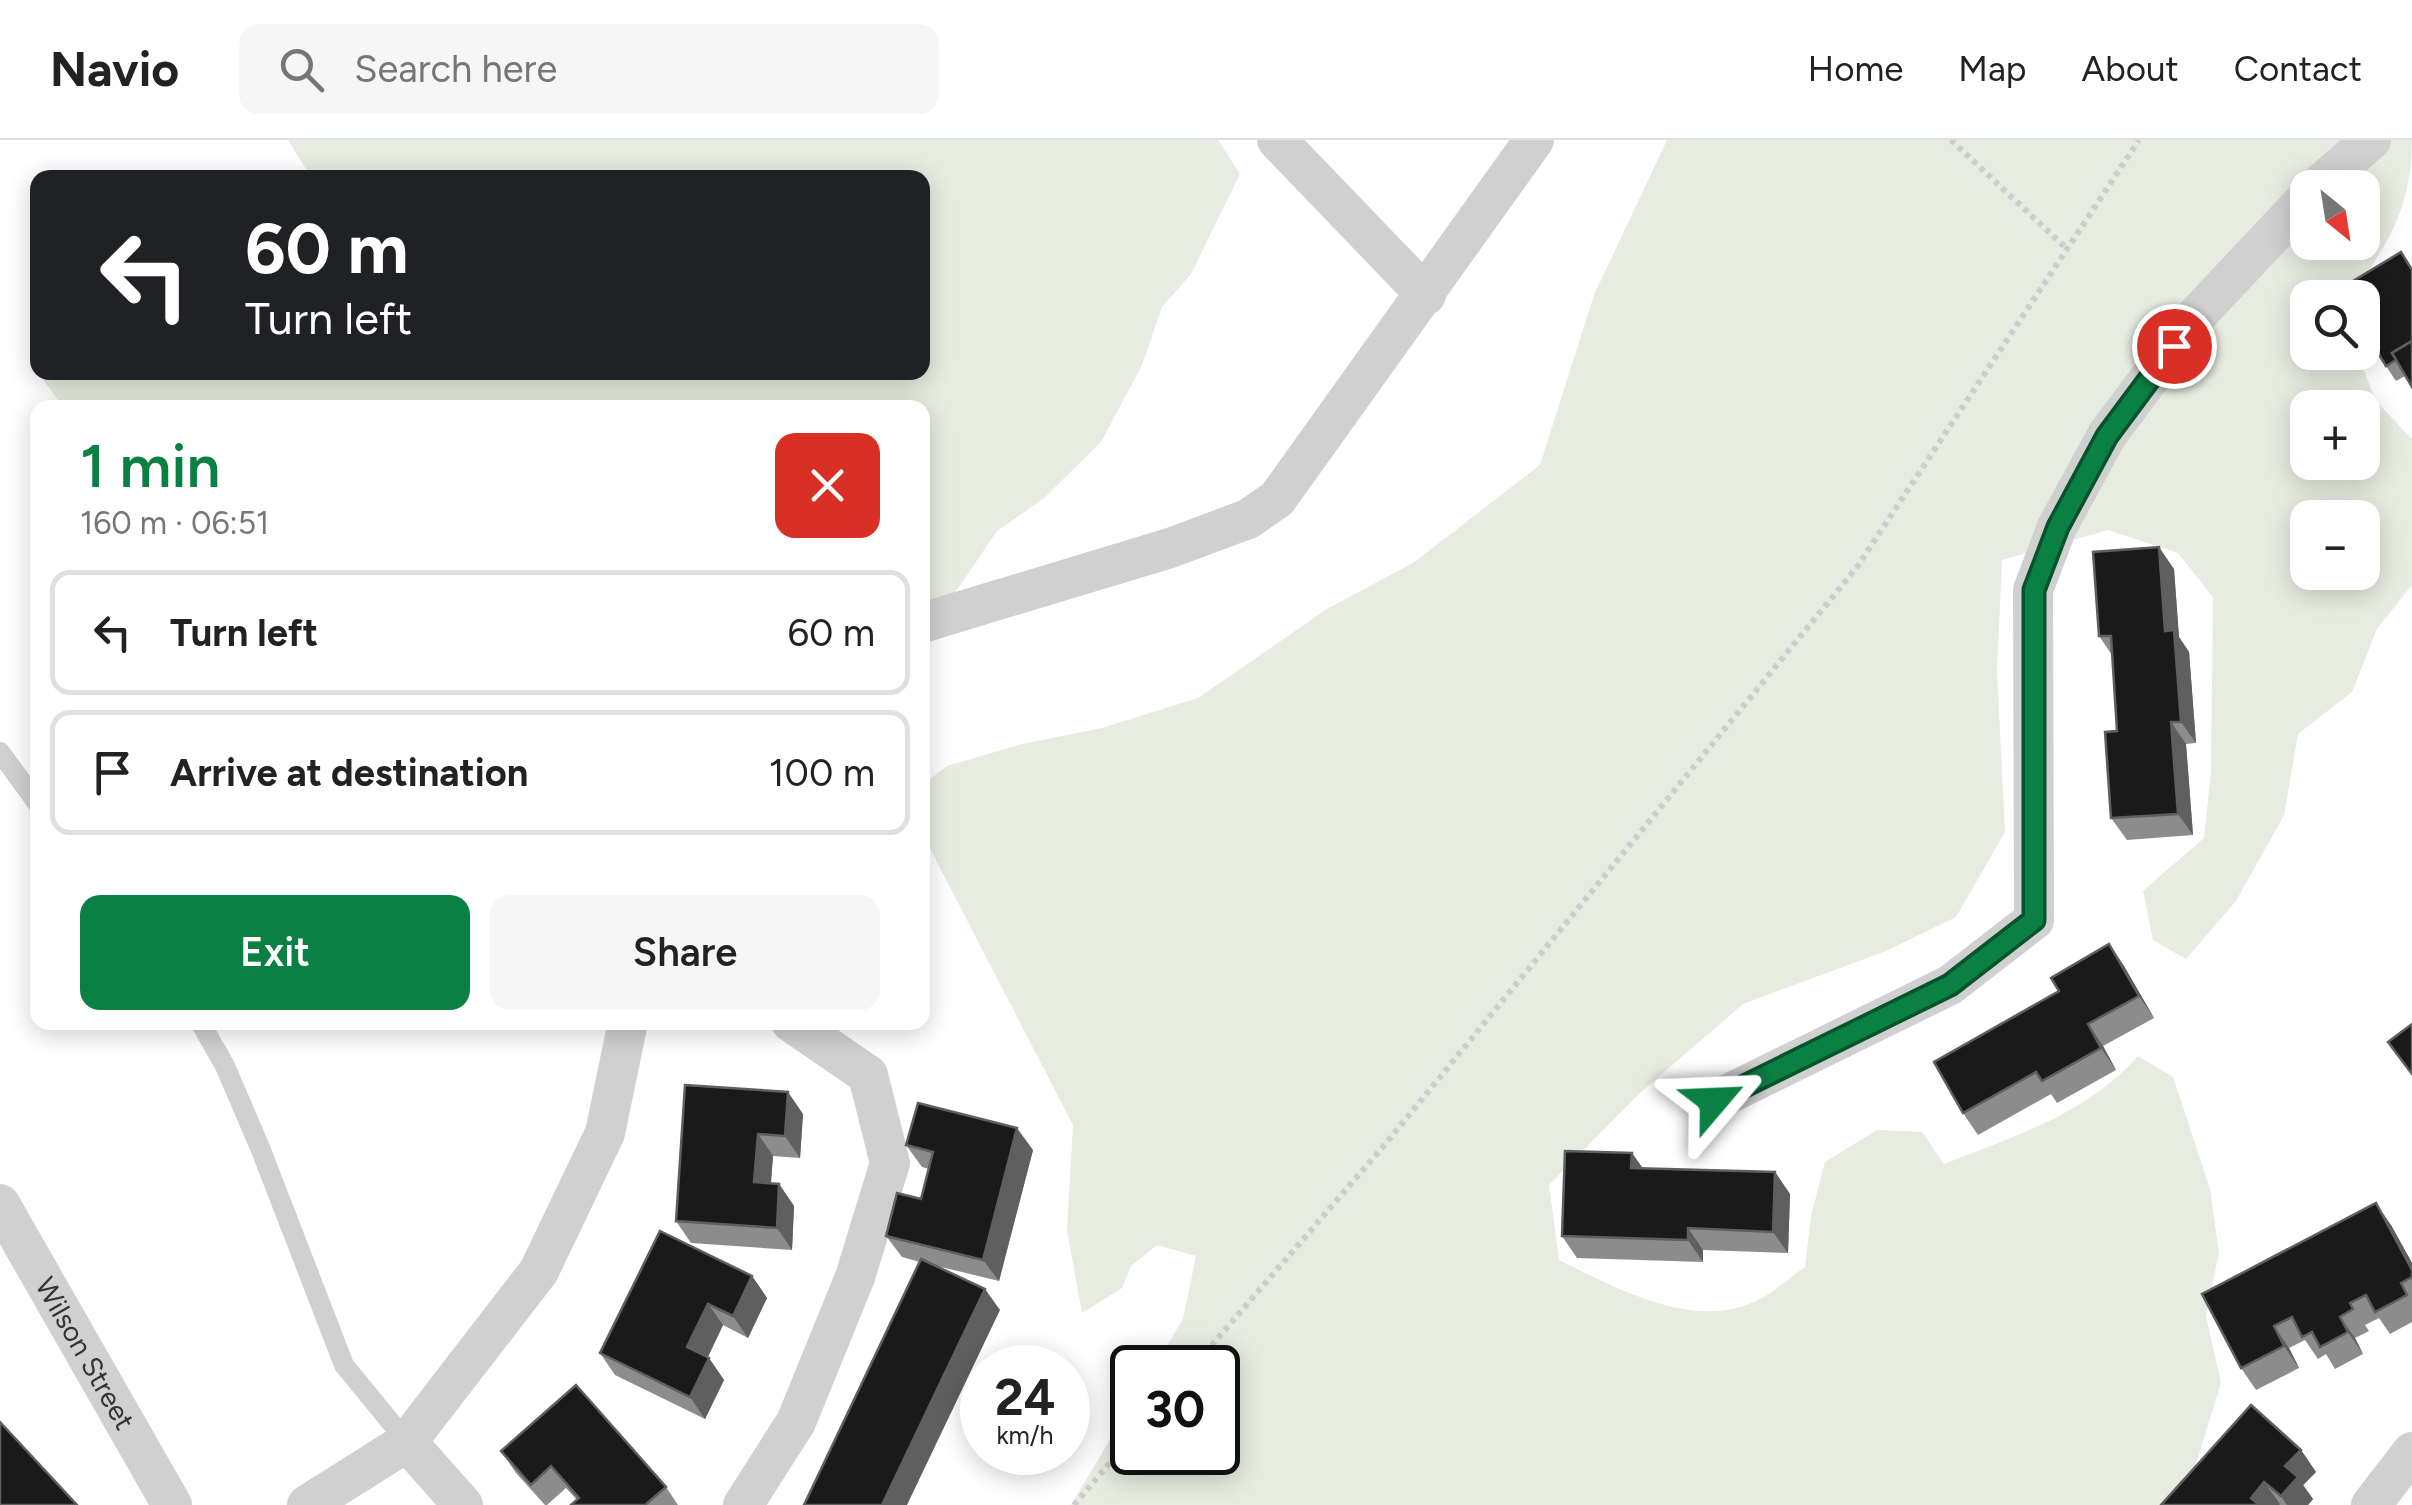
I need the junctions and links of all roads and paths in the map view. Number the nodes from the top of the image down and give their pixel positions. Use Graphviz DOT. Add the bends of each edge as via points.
graph roads {
  1 [pos="1277,140"];
  2 [pos="1534,140"];
  3 [pos="1951,140"];
  4 [pos="2140,140"];
  5 [pos="2372,140"];
  6 [pos="2337,170"];
  7 [pos="2290,216"];
  8 [pos="2067,249"];
  9 [pos="1426,295"];
  10 [pos="930,621"];
  11 [pos="0,752"];
  12 [pos="30,793"];
  13 [pos="204,1030"];
  14 [pos="626,1030"];
  15 [pos="802,1030"];
  16 [pos="1714,1101"];
  17 [pos="0,1204"];
  18 [pos="1212,1345"];
  19 [pos="407,1442"];
  20 [pos="2412,1452"];
  21 [pos="1110,1463"];
  22 [pos="172,1505"];
  23 [pos="307,1505"];
  24 [pos="464,1505"];
  25 [pos="743,1505"];
  26 [pos="1074,1505"];
  27 [pos="2370,1505"];
  1 -- 9 [label="street"];
  2 -- 9 [label="street"];
  3 -- 8 [label="path"];
  4 -- 8 [label="path"];
  5 -- 6 [label="street"];
  7 -- 16 [label="street" via="2196,316 2107,436 2058,527 2034,590 2034,920 1950,985"];
  8 -- 18 [label="path" via="1857,567"];
  9 -- 10 [label="street" via="1291,485 1262,511 1170,548"];
  11 -- 12 [label="lane"];
  13 -- 19 [label="lane" via="261,1150 344,1365"];
  14 -- 19 [label="street" via="605,1133 539,1271"];
  15 -- 25 [label="street" via="868,1076 890,1163 855,1276 796,1422"];
  17 -- 22 [label="street, Wilson Street"];
  19 -- 23 [label="street"];
  19 -- 24 [label="street"];
  20 -- 27 [label="street"];
  21 -- 26 [label="path"];
}
